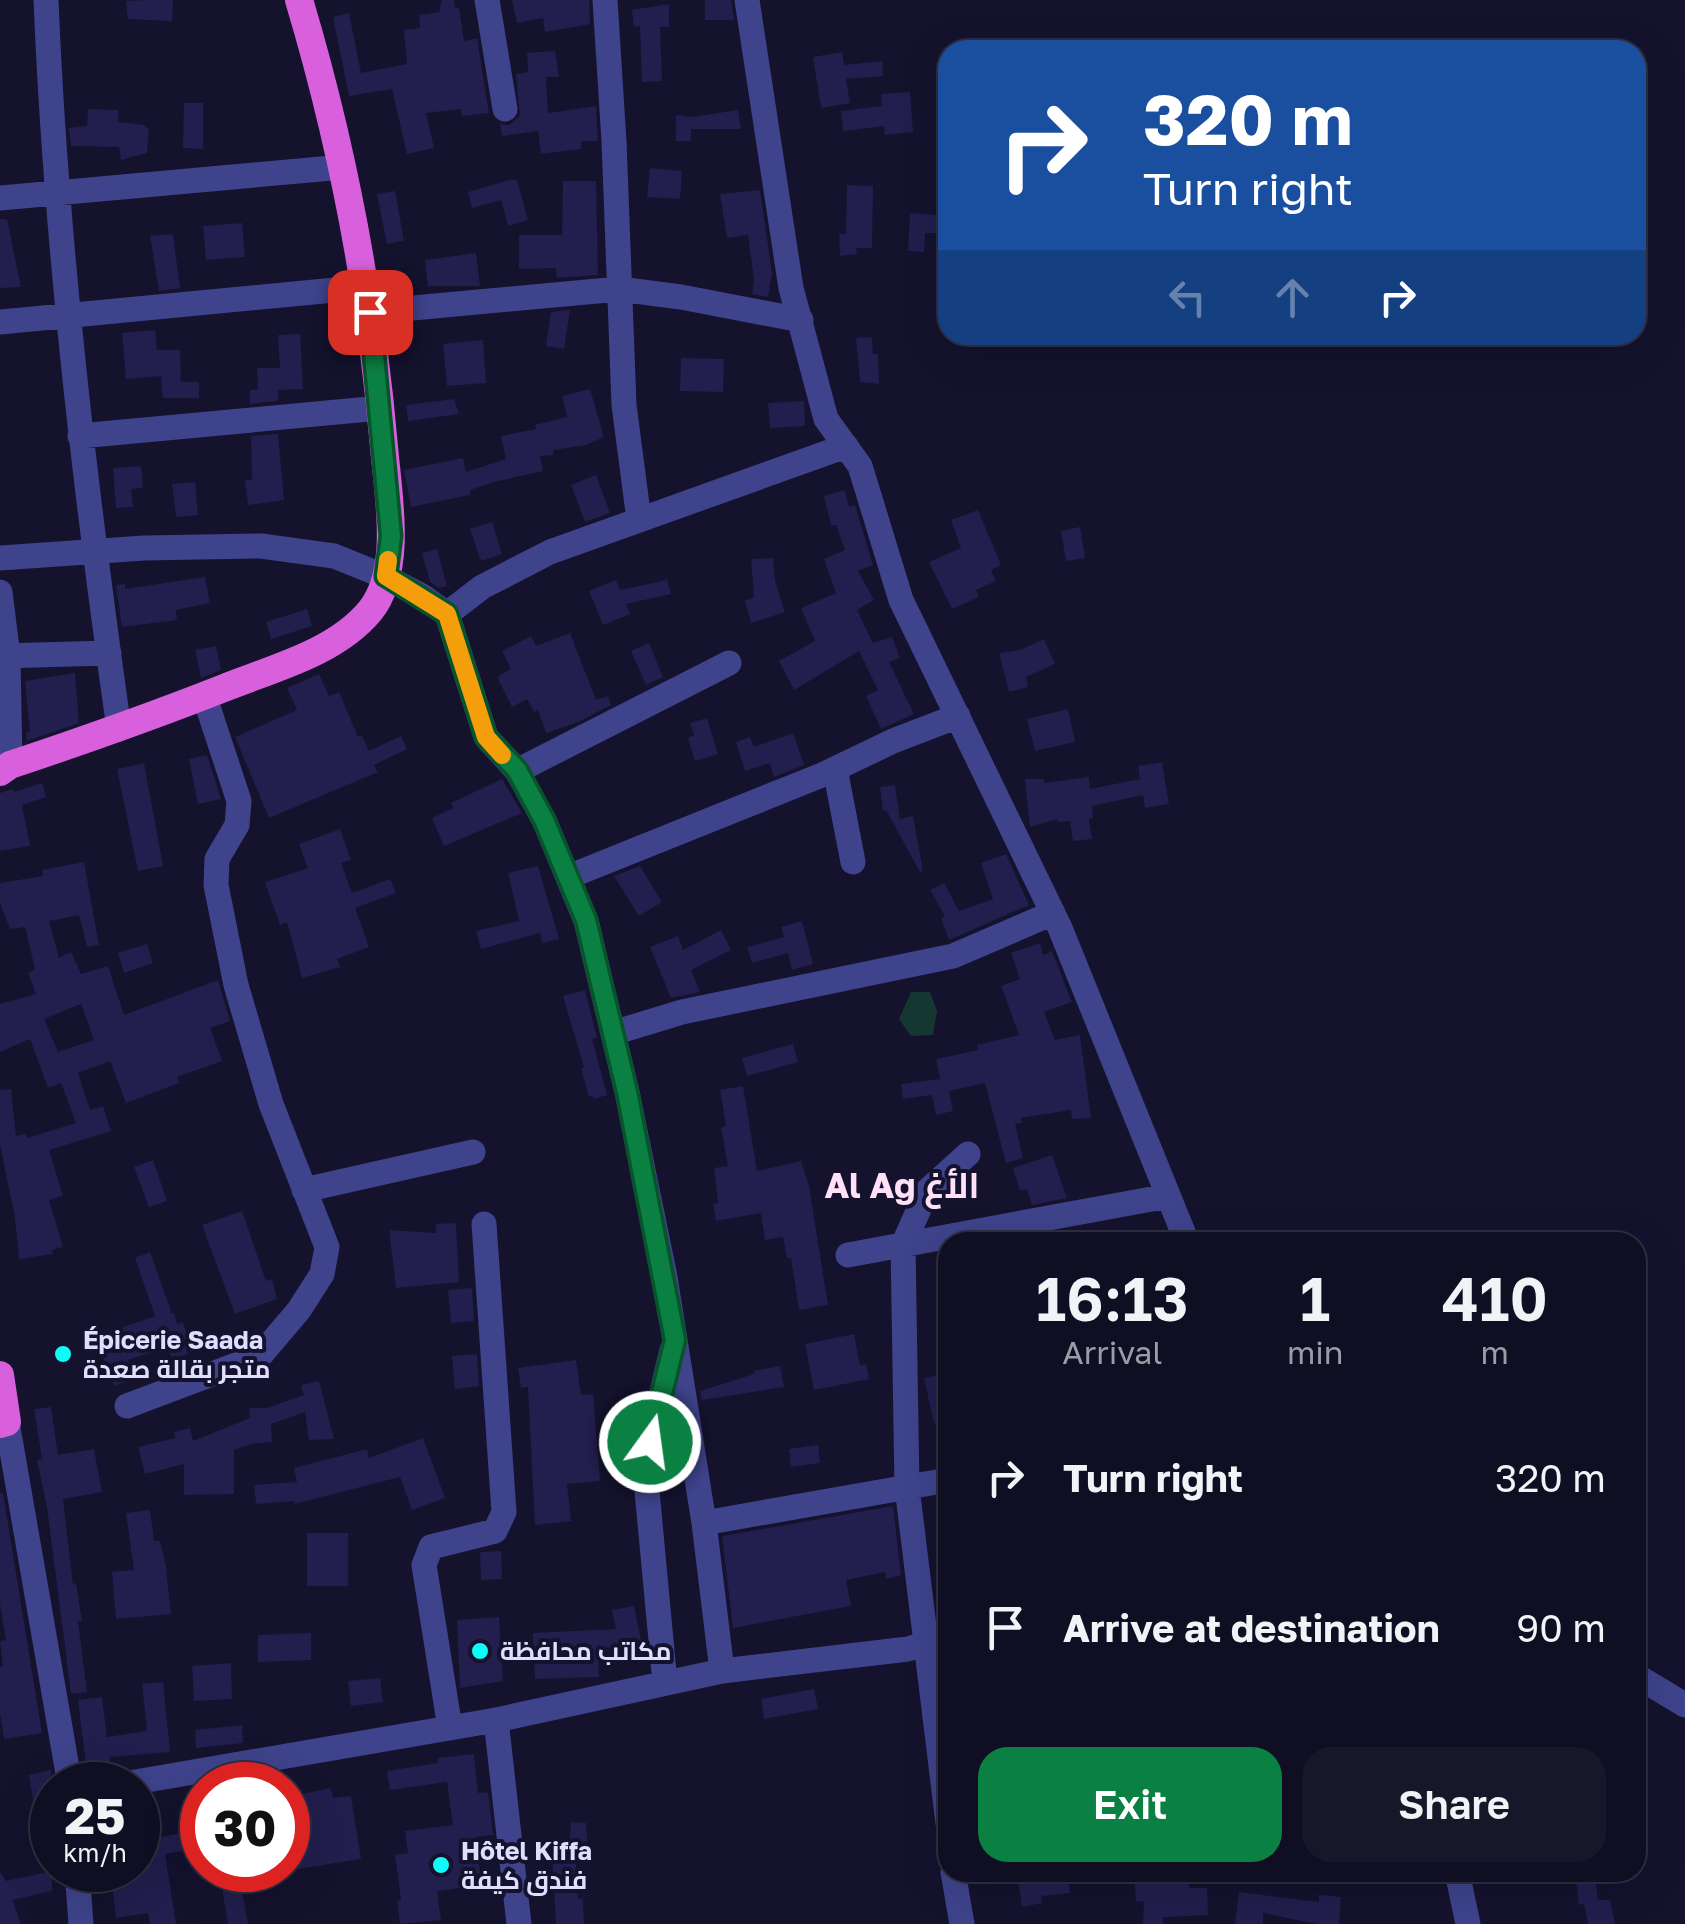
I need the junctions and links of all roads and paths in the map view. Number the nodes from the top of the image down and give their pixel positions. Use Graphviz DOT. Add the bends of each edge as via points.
graph roads {
  1 [pos="46,0"];
  2 [pos="299,0"];
  3 [pos="487,0"];
  4 [pos="604,0"];
  5 [pos="746,0"];
  6 [pos="504,109"];
  7 [pos="344,167"];
  8 [pos="56,193"];
  9 [pos="0,198"];
  10 [pos="619,289"];
  11 [pos="368,300"];
  12 [pos="68,315"];
  13 [pos="801,320"];
  14 [pos="0,322"];
  15 [pos="380,408"];
  16 [pos="80,436"];
  17 [pos="846,446"];
  18 [pos="639,520"];
  19 [pos="98,554"];
  20 [pos="0,558"];
  21 [pos="386,576"];
  22 [pos="0,592"];
  23 [pos="447,614"];
  24 [pos="108,653"];
  25 [pos="4,656"];
  26 [pos="729,662"];
  27 [pos="204,696"];
  28 [pos="958,716"];
  29 [pos="120,729"];
  30 [pos="5,769"];
  31 [pos="835,769"];
  32 [pos="517,770"];
  33 [pos="853,862"];
  34 [pos="568,877"];
  35 [pos="1053,913"];
  36 [pos="613,1033"];
  37 [pos="474,1152"];
  38 [pos="968,1154"];
  39 [pos="304,1190"];
  40 [pos="1168,1196"];
  41 [pos="484,1224"];
  42 [pos="973,1232"];
  43 [pos="1183,1232"];
  44 [pos="938,1238"];
  45 [pos="902,1245"];
  46 [pos="848,1256"];
  47 [pos="675,1340"];
  48 [pos="0,1375"];
  49 [pos="128,1406"];
  50 [pos="3,1423"];
  51 [pos="938,1482"];
  52 [pos="907,1487"];
  53 [pos="704,1523"];
  54 [pos="926,1643"];
  55 [pos="722,1670"];
  56 [pos="1646,1681"];
  57 [pos="666,1683"];
  58 [pos="938,1685"];
  59 [pos="1685,1705"];
  60 [pos="496,1720"];
  61 [pos="450,1728"];
  62 [pos="66,1762"];
  63 [pos="160,1778"];
  64 [pos="955,1882"];
  65 [pos="1459,1882"];
  66 [pos="79,1892"];
  67 [pos="81,1924"];
  68 [pos="519,1924"];
  69 [pos="962,1924"];
  70 [pos="1468,1924"];
  1 -- 8 [label="street"];
  2 -- 7 [label="highway"];
  3 -- 6 [label="street"];
  4 -- 10 [label="street"];
  5 -- 13 [label="street"];
  7 -- 8 [label="street"];
  7 -- 11 [label="highway"];
  8 -- 9 [label="street"];
  8 -- 12 [label="street"];
  10 -- 11 [label="street"];
  10 -- 13 [label="street"];
  10 -- 18 [label="street" via="624,405"];
  11 -- 12 [label="street"];
  11 -- 15 [label="highway"];
  12 -- 14 [label="street"];
  12 -- 16 [label="street"];
  13 -- 17 [label="street" via="826,420"];
  15 -- 16 [label="street"];
  15 -- 21 [label="highway" via="391,536"];
  16 -- 19 [label="street"];
  17 -- 18 [label="street"];
  17 -- 28 [label="street" via="860,466 901,600"];
  18 -- 23 [label="street" via="550,552"];
  19 -- 20 [label="street"];
  19 -- 21 [label="street" via="261,546 334,556"];
  19 -- 24 [label="street"];
  21 -- 23 [label="street"];
  21 -- 27 [label="highway" via="373,608 350,631 316,652"];
  22 -- 25 [label="street"];
  23 -- 32 [label="street" via="486,737"];
  24 -- 25 [label="street"];
  24 -- 29 [label="street"];
  25 -- 30 [label="street"];
  26 -- 32 [label="street"];
  27 -- 29 [label="highway"];
  27 -- 39 [label="street" via="239,801 237,826 217,859 229,955 271,1104"];
  28 -- 31 [label="street"];
  28 -- 35 [label="street"];
  29 -- 30 [label="highway"];
  31 -- 33 [label="street"];
  31 -- 34 [label="street"];
  32 -- 34 [label="street"];
  34 -- 36 [label="street" via="586,920"];
  35 -- 36 [label="street" via="953,956 682,1012"];
  35 -- 40 [label="street"];
  36 -- 47 [label="street"];
  37 -- 39 [label="street"];
  38 -- 45 [label="street" via="927,1191"];
  39 -- 49 [label="street" via="327,1247 322,1274 299,1310 260,1356"];
  40 -- 42 [label="street"];
  40 -- 43 [label="street"];
  41 -- 61 [label="street" via="504,1512 496,1531 431,1547 424,1565"];
  44 -- 45 [label="street"];
  45 -- 46 [label="street"];
  45 -- 52 [label="street"];
  47 -- 53 [label="street"];
  47 -- 57 [label="street" via="650,1442 647,1491"];
  48 -- 50 [label="highway"];
  50 -- 62 [label="street"];
  51 -- 52 [label="street"];
  52 -- 53 [label="street"];
  52 -- 54 [label="street"];
  53 -- 55 [label="street"];
  54 -- 55 [label="street"];
  54 -- 58 [label="street"];
  55 -- 57 [label="street"];
  56 -- 59 [label="street"];
  57 -- 60 [label="street"];
  60 -- 61 [label="street"];
  60 -- 68 [label="street"];
  61 -- 63 [label="street"];
  64 -- 69 [label="street"];
  65 -- 70 [label="street"];
  66 -- 67 [label="street"];
}
